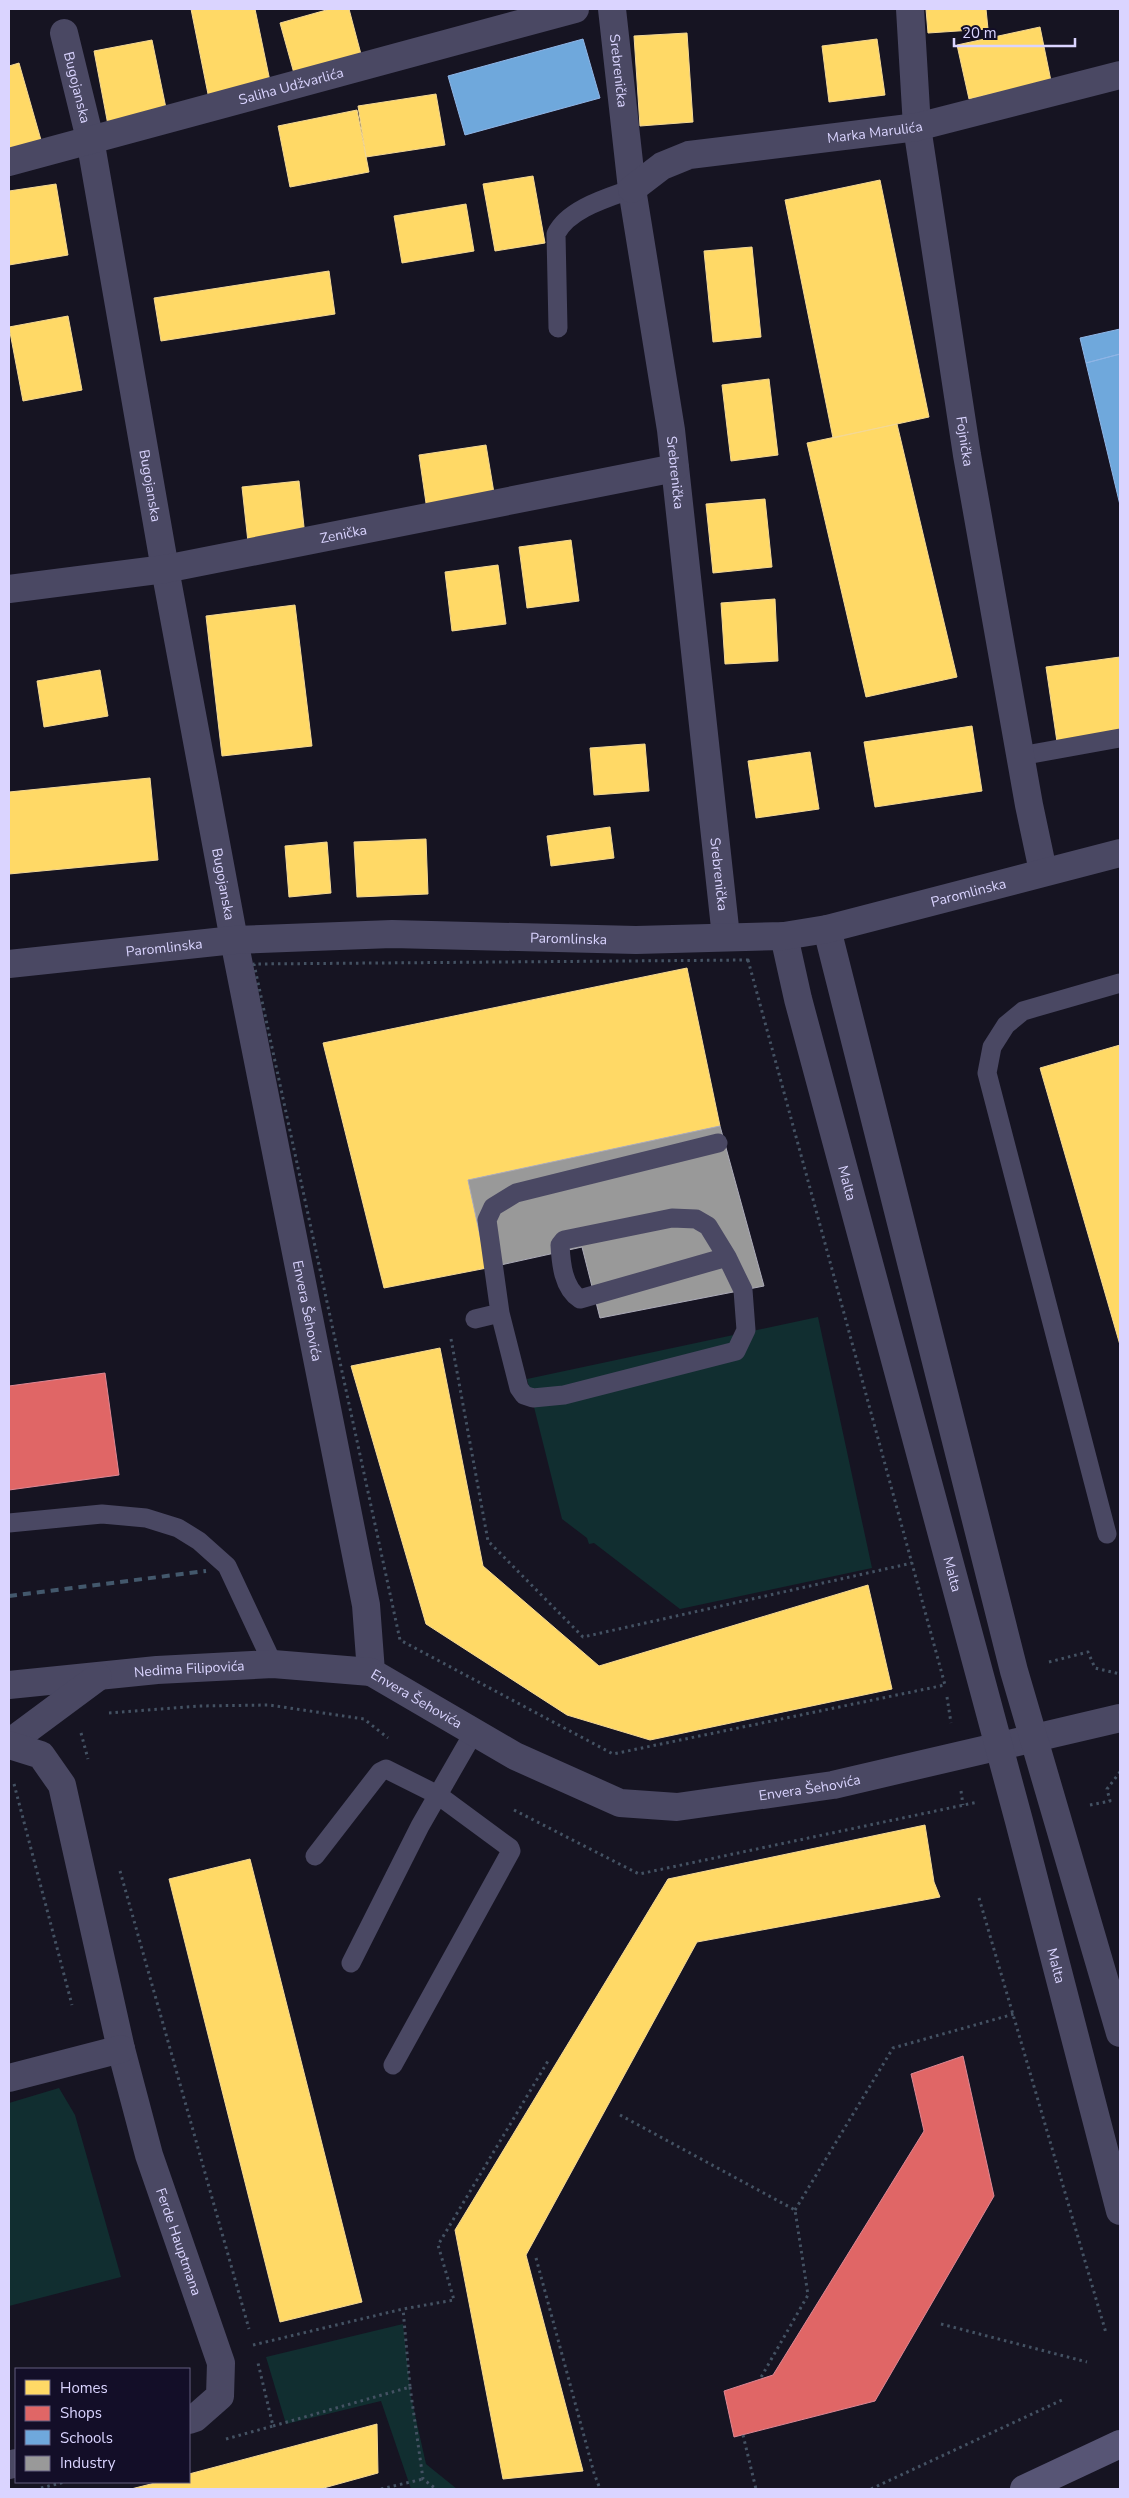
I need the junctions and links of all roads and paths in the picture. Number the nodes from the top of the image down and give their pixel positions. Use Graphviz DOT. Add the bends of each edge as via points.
graph roads {
  1 [pos="575,9"];
  2 [pos="612,9"];
  3 [pos="910,9"];
  4 [pos="64,33"];
  5 [pos="1120,75"];
  6 [pos="917,127"];
  7 [pos="90,139"];
  8 [pos="9,162"];
  9 [pos="632,189"];
  10 [pos="558,328"];
  11 [pos="675,468"];
  12 [pos="165,569"];
  13 [pos="9,589"];
  14 [pos="1120,738"];
  15 [pos="1020,756"];
  16 [pos="1120,853"];
  17 [pos="1043,871"];
  18 [pos="827,929"];
  19 [pos="784,936"];
  20 [pos="726,937"];
  21 [pos="234,940"];
  22 [pos="9,964"];
  23 [pos="1120,983"];
  24 [pos="718,1143"];
  25 [pos="728,1257"];
  26 [pos="500,1313"];
  27 [pos="475,1319"];
  28 [pos="451,1335"];
  29 [pos="9,1523"];
  30 [pos="1108,1534"];
  31 [pos="912,1563"];
  32 [pos="273,1664"];
  33 [pos="1014,1671"];
  34 [pos="371,1672"];
  35 [pos="1120,1674"];
  36 [pos="100,1676"];
  37 [pos="9,1685"];
  38 [pos="1120,1718"];
  39 [pos="79,1726"];
  40 [pos="474,1732"];
  41 [pos="1034,1740"];
  42 [pos="9,1744"];
  43 [pos="999,1748"];
  44 [pos="90,1764"];
  45 [pos="1120,1772"];
  46 [pos="13,1782"];
  47 [pos="438,1795"];
  48 [pos="1056,1813"];
  49 [pos="315,1856"];
  50 [pos="119,1869"];
  51 [pos="979,1898"];
  52 [pos="351,1963"];
  53 [pos="74,2009"];
  54 [pos="1014,2014"];
  55 [pos="1120,2033"];
  56 [pos="121,2049"];
  57 [pos="548,2061"];
  58 [pos="393,2065"];
  59 [pos="9,2078"];
  60 [pos="620,2115"];
  61 [pos="795,2210"];
  62 [pos="1120,2211"];
  63 [pos="536,2258"];
  64 [pos="403,2309"];
  65 [pos="942,2324"];
  66 [pos="1106,2333"];
  67 [pos="1087,2362"];
  68 [pos="760,2379"];
  69 [pos="410,2387"];
  70 [pos="1064,2399"];
  71 [pos="190,2420"];
  72 [pos="273,2426"];
  73 [pos="743,2435"];
  74 [pos="1120,2444"];
  75 [pos="423,2479"];
  76 [pos="61,2483"];
  77 [pos="36,2489"];
  78 [pos="381,2489"];
  79 [pos="436,2489"];
  80 [pos="600,2489"];
  81 [pos="756,2489"];
  82 [pos="870,2489"];
  83 [pos="1024,2489"];
  1 -- 7 [label="street, Saliha Udžvarlića"];
  2 -- 9 [label="street, Srebrenička"];
  3 -- 6 [label="street, Fojnička"];
  4 -- 7 [label="street, Bugojanska"];
  5 -- 6 [label="street, Marka Marulića"];
  6 -- 9 [label="street, Marka Marulića" via="689,156 662,166"];
  6 -- 15 [label="street, Fojnička" via="967,455"];
  7 -- 8 [label="street, Saliha Udžvarlića"];
  7 -- 12 [label="street, Bugojanska"];
  9 -- 10 [label="lane" via="561,224 556,234"];
  9 -- 11 [label="street, Srebrenička"];
  11 -- 12 [label="street, Zenička"];
  11 -- 20 [label="street, Srebrenička"];
  12 -- 13 [label="street, Zenička"];
  12 -- 21 [label="street, Bugojanska"];
  14 -- 15 [label="lane"];
  15 -- 17 [label="street, Fojnička"];
  16 -- 17 [label="street, Paromlinska"];
  17 -- 18 [label="street, Paromlinska"];
  18 -- 19 [label="street, Paromlinska"];
  18 -- 33 [label="street"];
  19 -- 20 [label="street, Paromlinska"];
  19 -- 43 [label="street, Malta" via="798,999"];
  20 -- 21 [label="street, Paromlinska" via="636,940 392,934"];
  21 -- 22 [label="street, Paromlinska"];
  21 -- 34 [label="street, Envera Šehovića" via="366,1605"];
  23 -- 30 [label="lane" via="1023,1011 1006,1025 992,1047 987,1073"];
  24 -- 26 [label="lane" via="516,1193 493,1207 487,1220"];
  25 -- 25 [label="lane" via="708,1226 696,1219 672,1218 564,1240 560,1245 567,1284 580,1299"];
  25 -- 26 [label="lane" via="742,1290 746,1330 736,1351 564,1395 533,1398 524,1395 517,1381"];
  26 -- 27 [label="lane"];
  28 -- 31 [label="path" via="488,1541 583,1637"];
  29 -- 32 [label="lane" via="102,1514 146,1518 178,1528 200,1541 227,1566"];
  31 -- 31 [label="path" via="945,1685 613,1754 400,1640 254,964 748,960"];
  32 -- 34 [label="street, Nedima Filipovića"];
  32 -- 36 [label="street, Nedima Filipovića"];
  33 -- 35 [label="path" via="1088,1652 1095,1668"];
  33 -- 41 [label="street"];
  34 -- 40 [label="street, Envera Šehovića"];
  36 -- 37 [label="street, Nedima Filipovića"];
  36 -- 42 [label="street"];
  38 -- 41 [label="street, Envera Šehovića"];
  39 -- 44 [label="path"];
  40 -- 43 [label="street, Envera Šehovića" via="515,1756 620,1803 678,1807 833,1785"];
  40 -- 47 [label="lane"];
  41 -- 43 [label="street, Envera Šehovića"];
  41 -- 48 [label="street"];
  42 -- 56 [label="street, Ferde Hauptmana" via="41,1755 62,1785"];
  43 -- 62 [label="street, Malta"];
  45 -- 48 [label="path" via="1107,1789 1110,1800"];
  46 -- 53 [label="path"];
  47 -- 49 [label="lane" via="391,1770 380,1772"];
  47 -- 52 [label="lane"];
  47 -- 58 [label="lane" via="510,1851"];
  48 -- 55 [label="street"];
  50 -- 64 [label="path" via="254,2346"];
  51 -- 54 [label="path"];
  54 -- 61 [label="path" via="893,2048"];
  54 -- 66 [label="path"];
  56 -- 59 [label="street"];
  56 -- 71 [label="street, Ferde Hauptmana" via="150,2155 221,2363 220,2396"];
  57 -- 64 [label="path" via="438,2244 454,2300"];
  60 -- 61 [label="path"];
  61 -- 68 [label="path" via="808,2295"];
  63 -- 80 [label="path"];
  64 -- 69 [label="path"];
  65 -- 67 [label="path"];
  69 -- 72 [label="path"];
  69 -- 75 [label="path"];
  70 -- 82 [label="path"];
  73 -- 81 [label="path"];
  74 -- 83 [label="main road"];
  75 -- 78 [label="path"];
  75 -- 79 [label="path"];
  76 -- 77 [label="path"];
}
